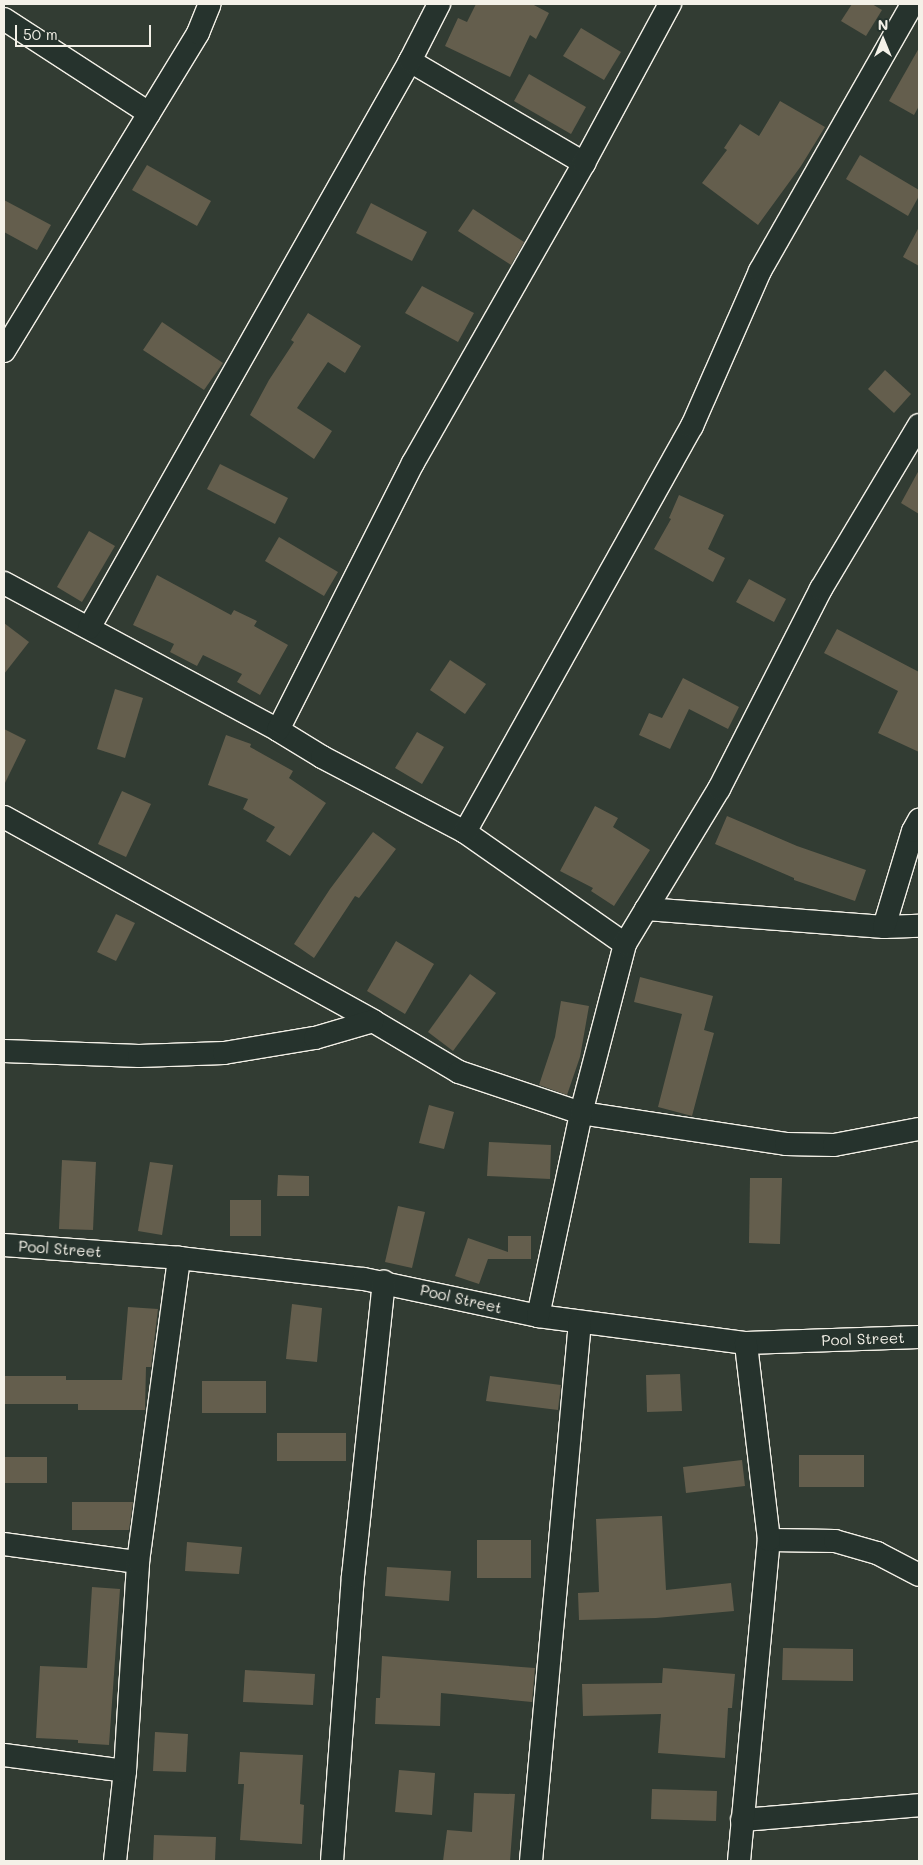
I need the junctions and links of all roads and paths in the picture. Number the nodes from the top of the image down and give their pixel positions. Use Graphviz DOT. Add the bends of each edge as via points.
graph roads {
  1 [pos="210,4"];
  2 [pos="439,4"];
  3 [pos="670,4"];
  4 [pos="911,8"];
  5 [pos="4,19"];
  6 [pos="410,61"];
  7 [pos="149,113"];
  8 [pos="584,163"];
  9 [pos="4,351"];
  10 [pos="919,425"];
  11 [pos="4,583"];
  12 [pos="89,628"];
  13 [pos="278,730"];
  14 [pos="4,817"];
  15 [pos="919,820"];
  16 [pos="465,832"];
  17 [pos="646,909"];
  18 [pos="919,926"];
  19 [pos="884,927"];
  20 [pos="625,944"];
  21 [pos="373,1021"];
  22 [pos="4,1051"];
  23 [pos="581,1113"];
  24 [pos="919,1129"];
  25 [pos="4,1244"];
  26 [pos="179,1258"];
  27 [pos="384,1282"];
  28 [pos="538,1316"];
  29 [pos="580,1322"];
  30 [pos="919,1337"];
  31 [pos="746,1343"];
  32 [pos="769,1540"];
  33 [pos="4,1544"];
  34 [pos="138,1562"];
  35 [pos="919,1575"];
  36 [pos="4,1755"];
  37 [pos="125,1771"];
  38 [pos="919,1805"];
  39 [pos="742,1820"];
  40 [pos="115,1861"];
  41 [pos="332,1861"];
  42 [pos="532,1861"];
  43 [pos="739,1861"];
  1 -- 7 [label="street" via="198,33"];
  2 -- 6 [label="street"];
  3 -- 8 [label="street"];
  4 -- 16 [label="street" via="760,271 692,426"];
  5 -- 7 [label="street"];
  6 -- 8 [label="street"];
  6 -- 12 [label="street"];
  7 -- 9 [label="street"];
  8 -- 13 [label="street" via="413,464"];
  10 -- 17 [label="street" via="821,589 719,788"];
  11 -- 12 [label="street"];
  12 -- 13 [label="street"];
  13 -- 16 [label="street" via="322,757"];
  14 -- 21 [label="street"];
  15 -- 19 [label="street"];
  16 -- 20 [label="street"];
  17 -- 19 [label="street"];
  17 -- 20 [label="street"];
  18 -- 19 [label="street"];
  20 -- 23 [label="street"];
  21 -- 22 [label="street" via="316,1038 224,1053 139,1056"];
  21 -- 23 [label="street" via="458,1072"];
  23 -- 24 [label="street" via="786,1144 834,1146"];
  23 -- 28 [label="street"];
  25 -- 26 [label="street, Pool Street"];
  26 -- 27 [label="street, Pool Street"];
  26 -- 34 [label="street"];
  27 -- 28 [label="street, Pool Street"];
  27 -- 41 [label="street" via="353,1576"];
  28 -- 29 [label="street, Pool Street"];
  29 -- 31 [label="street, Pool Street"];
  29 -- 42 [label="street"];
  30 -- 31 [label="street, Pool Street"];
  31 -- 32 [label="street"];
  32 -- 35 [label="street" via="835,1540 877,1552"];
  32 -- 39 [label="street"];
  33 -- 34 [label="street"];
  34 -- 37 [label="street"];
  36 -- 37 [label="street"];
  37 -- 40 [label="street"];
  38 -- 39 [label="street"];
  39 -- 43 [label="street"];
}
